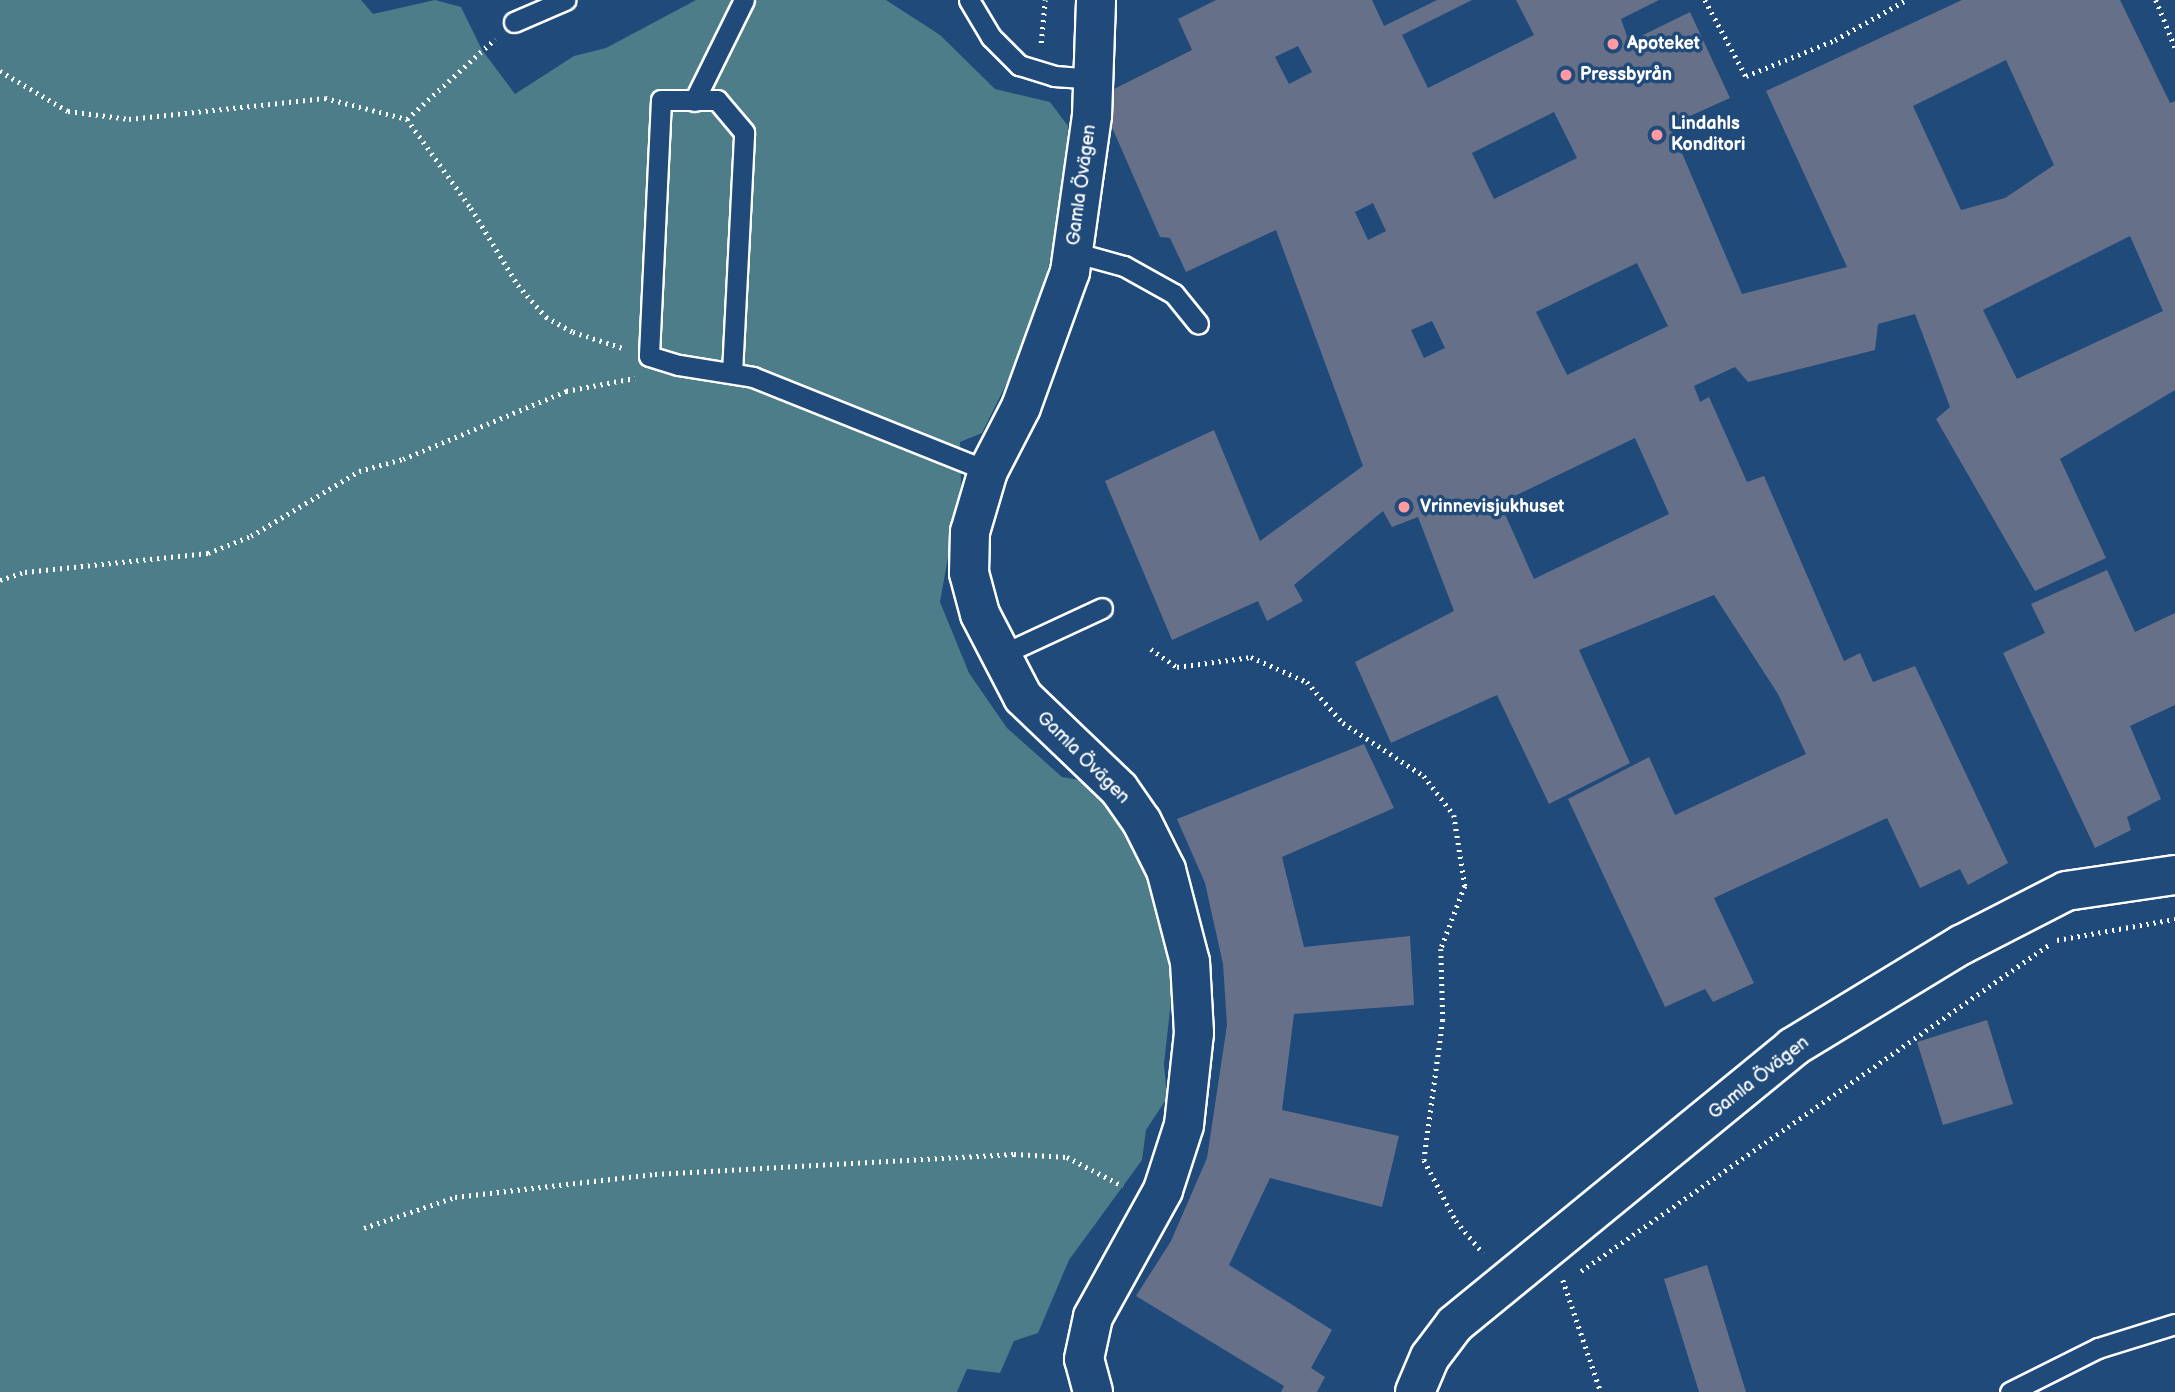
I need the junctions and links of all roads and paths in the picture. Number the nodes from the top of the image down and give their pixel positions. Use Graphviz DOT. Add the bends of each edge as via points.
graph roads {
  1 [pos="565,0"];
  2 [pos="744,0"];
  3 [pos="970,0"];
  4 [pos="1045,0"];
  5 [pos="1096,0"];
  6 [pos="1705,0"];
  7 [pos="1906,0"];
  8 [pos="2156,0"];
  9 [pos="514,22"];
  10 [pos="2175,47"];
  11 [pos="0,71"];
  12 [pos="1038,71"];
  13 [pos="1093,79"];
  14 [pos="694,101"];
  15 [pos="407,119"];
  16 [pos="1073,252"];
  17 [pos="1198,324"];
  18 [pos="649,356"];
  19 [pos="679,365"];
  20 [pos="732,373"];
  21 [pos="988,471"];
  22 [pos="0,580"];
  23 [pos="1101,608"];
  24 [pos="1151,649"];
  25 [pos="1003,654"];
  26 [pos="2175,876"];
  27 [pos="2175,919"];
  28 [pos="1155,1203"];
  29 [pos="364,1228"];
  30 [pos="1624,1244"];
  31 [pos="1551,1245"];
  32 [pos="1506,1280"];
  33 [pos="2175,1324"];
  34 [pos="1093,1392"];
  35 [pos="1415,1392"];
  36 [pos="1601,1392"];
  37 [pos="2010,1392"];
  1 -- 9 [label="lane"];
  2 -- 14 [label="lane"];
  3 -- 12 [label="lane" via="991,37 1018,65"];
  4 -- 12 [label="path"];
  5 -- 13 [label="street, Gamla Övägen"];
  6 -- 7 [label="path" via="1746,76 1835,40"];
  8 -- 10 [label="path"];
  9 -- 15 [label="path"];
  11 -- 15 [label="path" via="68,111 129,119 325,98"];
  12 -- 13 [label="lane"];
  13 -- 16 [label="street, Gamla Övägen"];
  14 -- 18 [label="lane" via="661,100"];
  14 -- 20 [label="lane" via="717,100 744,132"];
  15 -- 18 [label="path" via="471,208 518,285 547,317 573,332"];
  16 -- 17 [label="lane" via="1124,266 1174,294"];
  16 -- 21 [label="street, Gamla Övägen" via="1021,407"];
  18 -- 19 [label="lane"];
  19 -- 20 [label="lane"];
  19 -- 22 [label="path" via="667,372 566,391 402,459 359,471 251,536 208,553 25,572"];
  20 -- 21 [label="lane"];
  21 -- 25 [label="street, Gamla Övägen" via="970,532 968,573 980,614"];
  23 -- 25 [label="lane"];
  24 -- 32 [label="path" via="1177,667 1251,657 1307,682 1343,723 1424,776 1454,815 1465,886 1441,949 1443,1020 1424,1160 1456,1221"];
  25 -- 28 [label="street, Gamla Övägen" via="1023,697 1119,789 1166,870 1190,962 1194,1033 1184,1125"];
  26 -- 31 [label="street, Gamla Övägen" via="2066,891 1961,945 1793,1047"];
  27 -- 30 [label="path" via="2056,940"];
  28 -- 29 [label="path" via="1067,1157 1014,1154 655,1174 455,1197"];
  28 -- 34 [label="street, Gamla Övägen" via="1093,1317 1084,1359"];
  31 -- 32 [label="street, Gamla Övägen"];
  31 -- 36 [label="path"];
  32 -- 35 [label="street, Gamla Övägen" via="1455,1324 1430,1357"];
  33 -- 37 [label="lane" via="2098,1348"];
}
